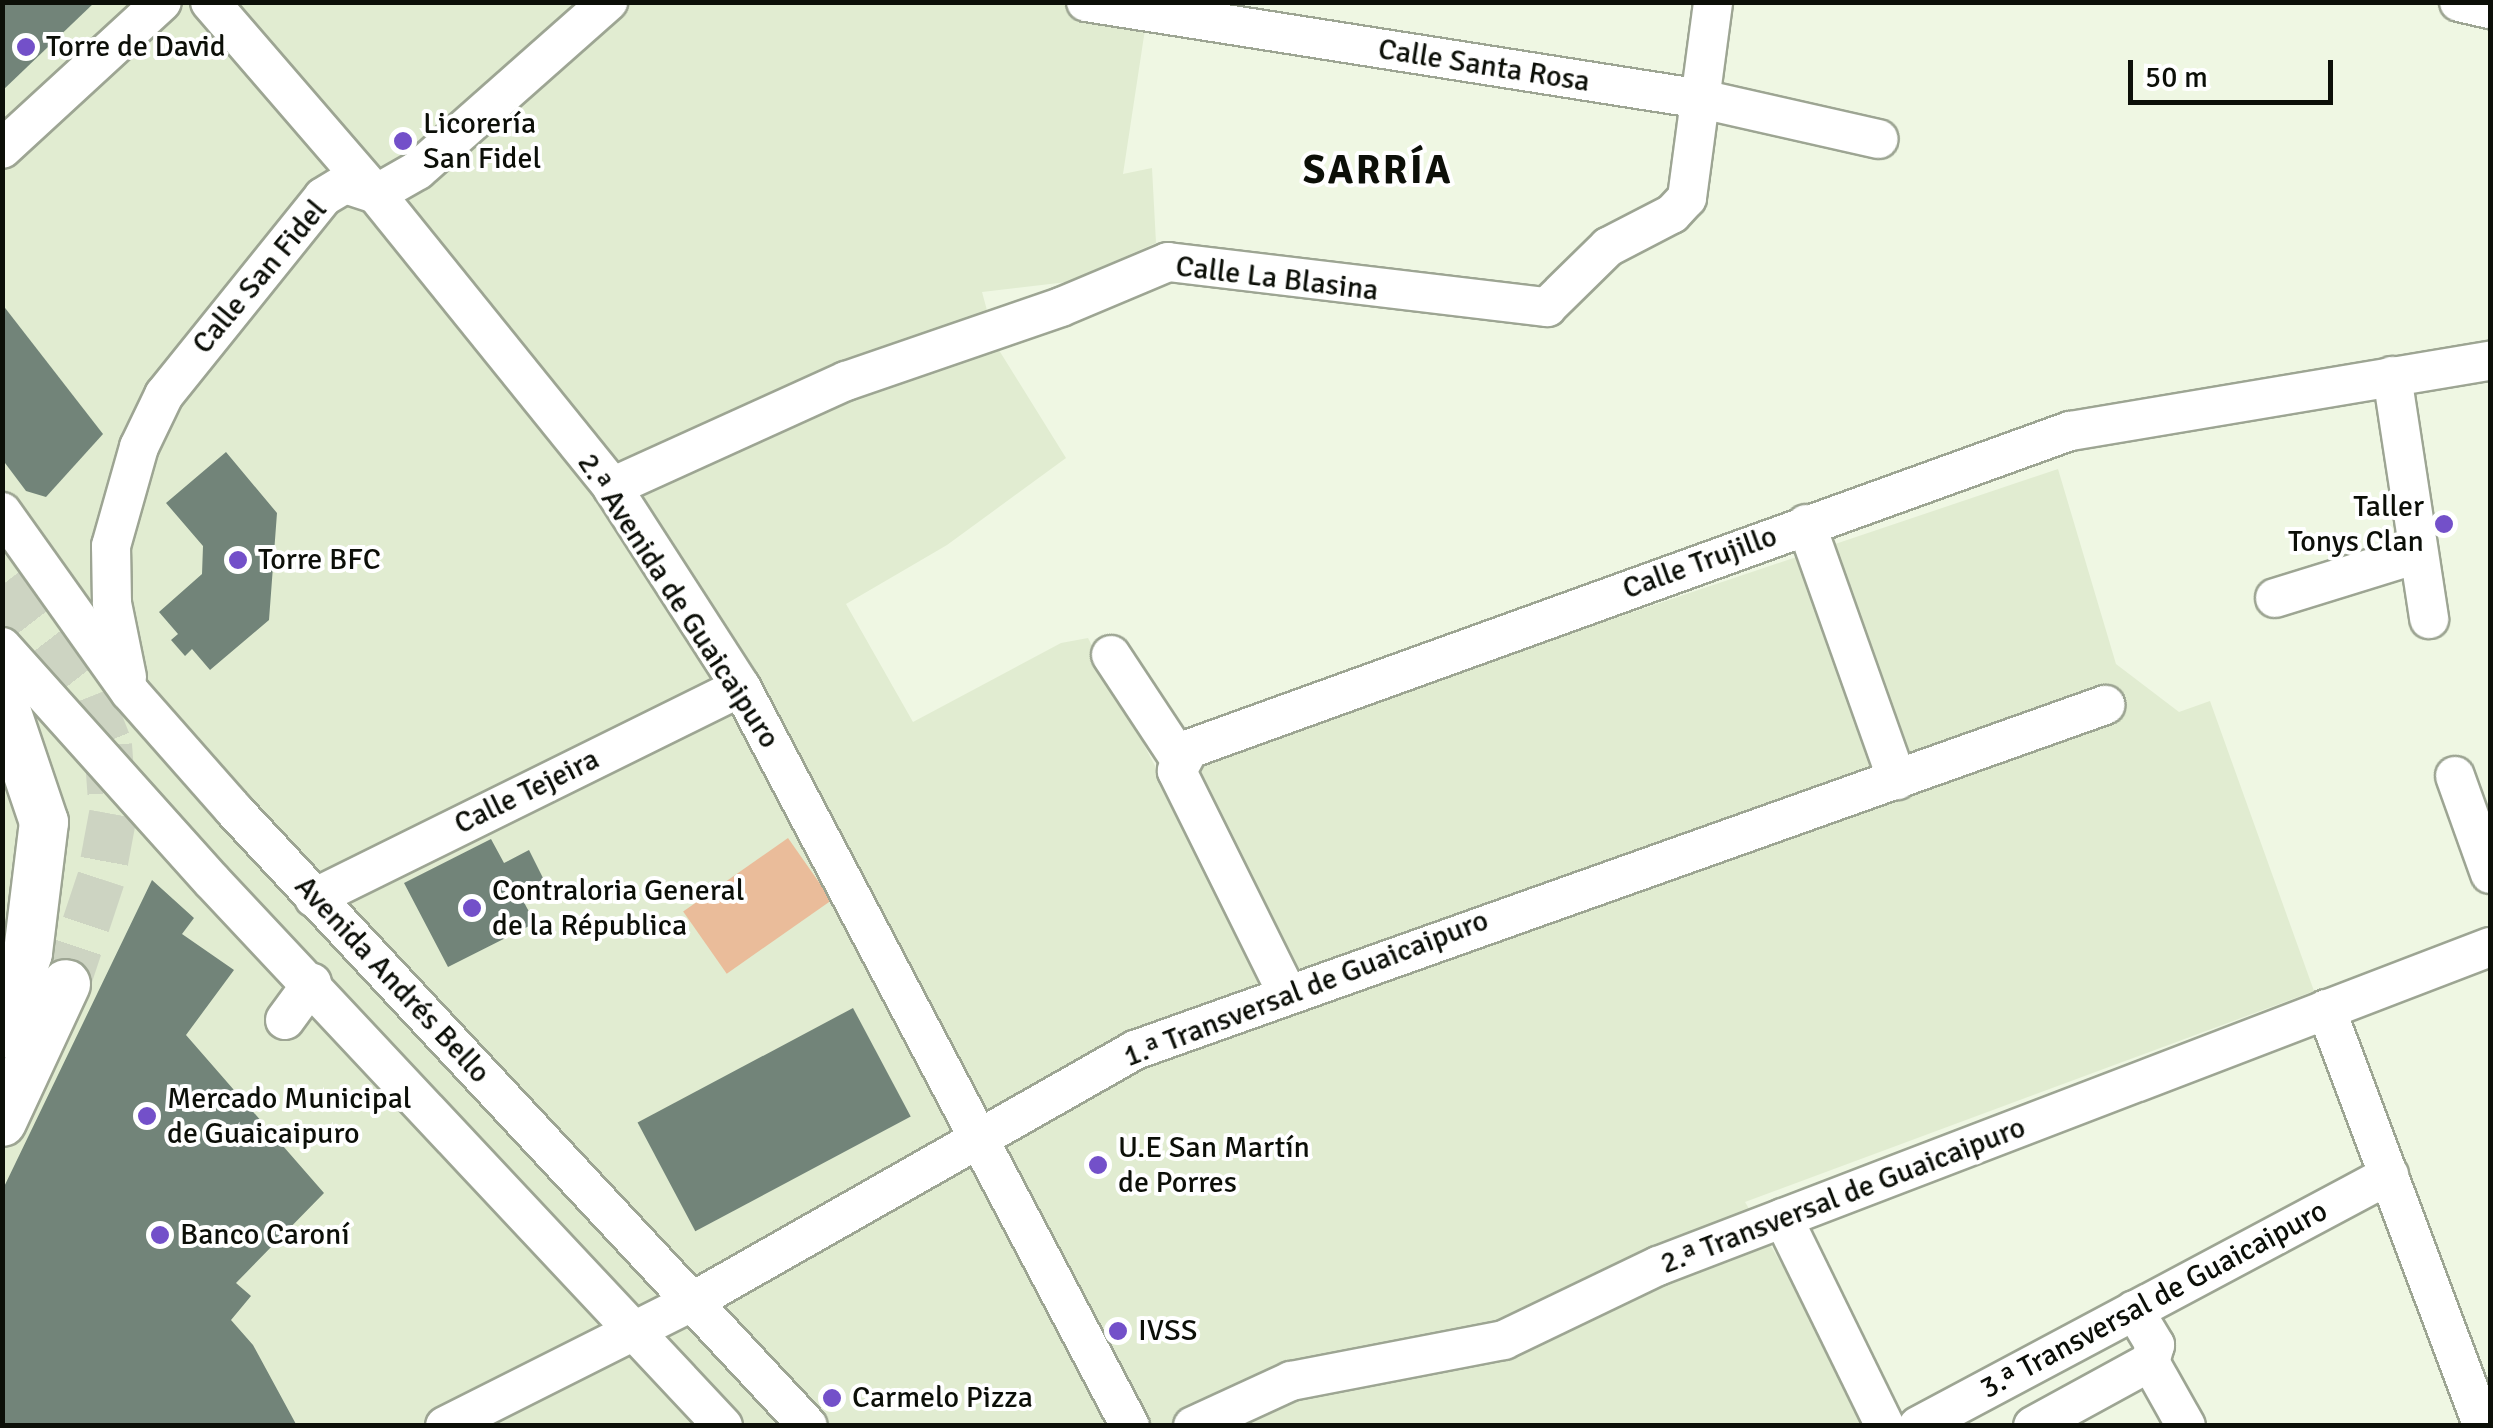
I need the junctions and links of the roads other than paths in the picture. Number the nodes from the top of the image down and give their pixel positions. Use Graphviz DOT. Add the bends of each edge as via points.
graph roads {
  1 [pos="162,2"];
  2 [pos="210,2"];
  3 [pos="608,2"];
  4 [pos="1086,2"];
  5 [pos="1713,2"];
  6 [pos="2459,2"];
  7 [pos="1156,8"];
  8 [pos="2490,9"];
  9 [pos="1701,99"];
  10 [pos="1880,139"];
  11 [pos="2,148"];
  12 [pos="376,194"];
  13 [pos="2490,360"];
  14 [pos="2392,376"];
  15 [pos="612,487"];
  16 [pos="2,512"];
  17 [pos="1806,524"];
  18 [pos="2417,554"];
  19 [pos="2275,598"];
  20 [pos="2429,619"];
  21 [pos="2,647"];
  22 [pos="1111,654"];
  23 [pos="741,687"];
  24 [pos="130,692"];
  25 [pos="2,698"];
  26 [pos="2105,704"];
  27 [pos="1178,758"];
  28 [pos="2455,776"];
  29 [pos="1897,780"];
  30 [pos="2490,874"];
  31 [pos="314,898"];
  32 [pos="2490,947"];
  33 [pos="312,983"];
  34 [pos="66,984"];
  35 [pos="1287,993"];
  36 [pos="2326,1010"];
  37 [pos="285,1020"];
  38 [pos="2,1034"];
  39 [pos="2,1122"];
  40 [pos="980,1133"];
  41 [pos="2389,1175"];
  42 [pos="1783,1218"];
  43 [pos="695,1300"];
  44 [pos="2134,1310"];
  45 [pos="634,1328"];
  46 [pos="2150,1362"];
  47 [pos="444,1426"];
  48 [pos="723,1426"];
  49 [pos="808,1426"];
  50 [pos="1130,1426"];
  51 [pos="1194,1426"];
  52 [pos="1886,1426"];
  53 [pos="1918,1426"];
  54 [pos="2033,1426"];
  55 [pos="2186,1426"];
  56 [pos="2483,1426"];
  1 -- 11 [label="street"];
  2 -- 12 [label="street, 2.ª Avenida de Guaicaipuro"];
  3 -- 12 [label="street" via="418,170"];
  4 -- 7 [label="street, Calle Santa Rosa"];
  5 -- 9 [label="street, Calle La Blasina"];
  6 -- 8 [label="street"];
  7 -- 9 [label="street, Calle Santa Rosa"];
  9 -- 10 [label="street, Calle Santa Rosa"];
  9 -- 15 [label="street, Calle La Blasina" via="1681,207 1608,248 1547,308 1168,262 1061,307 846,381"];
  12 -- 15 [label="street, 2.ª Avenida de Guaicaipuro"];
  12 -- 24 [label="street, Calle San Fidel" via="345,184 323,197 164,395 139,447 111,546 112,603"];
  13 -- 14 [label="street, Calle Trujillo"];
  14 -- 17 [label="street, Calle Trujillo" via="2070,431"];
  14 -- 18 [label="street"];
  15 -- 23 [label="street, 2.ª Avenida de Guaicaipuro"];
  16 -- 24 [label="street, Avenida Andrés Bello"];
  17 -- 27 [label="street, Calle Trujillo"];
  17 -- 29 [label="street"];
  18 -- 19 [label="street"];
  18 -- 20 [label="street"];
  21 -- 33 [label="street, Avenida Andrés Bello"];
  22 -- 27 [label="street"];
  23 -- 31 [label="street, Calle Tejeira"];
  23 -- 40 [label="street, 2.ª Avenida de Guaicaipuro"];
  24 -- 31 [label="street, Avenida Andrés Bello"];
  25 -- 38 [label="main road" via="44,822 28,953"];
  26 -- 29 [label="street, 1.ª Transversal de Guaicaipuro"];
  27 -- 35 [label="street" via="1177,771"];
  28 -- 30 [label="street"];
  29 -- 35 [label="street, 1.ª Transversal de Guaicaipuro"];
  31 -- 43 [label="street, Avenida Andrés Bello"];
  32 -- 36 [label="street, 2.ª Transversal de Guaicaipuro"];
  33 -- 37 [label="street"];
  33 -- 45 [label="street, Avenida Andrés Bello"];
  34 -- 39 [label="main road"];
  35 -- 40 [label="street, 1.ª Transversal de Guaicaipuro" via="1135,1050"];
  36 -- 41 [label="street"];
  36 -- 42 [label="street, 2.ª Transversal de Guaicaipuro"];
  40 -- 43 [label="street, 1.ª Transversal de Guaicaipuro"];
  40 -- 50 [label="street, 2.ª Avenida de Guaicaipuro"];
  41 -- 44 [label="street, 3.ª Transversal de Guaicaipuro"];
  41 -- 56 [label="street"];
  42 -- 51 [label="street, 2.ª Transversal de Guaicaipuro" via="1641,1273 1504,1340 1290,1381"];
  42 -- 52 [label="street"];
  43 -- 45 [label="street, 1.ª Transversal de Guaicaipuro"];
  43 -- 49 [label="street, Avenida Andrés Bello"];
  44 -- 46 [label="street" via="2155,1345"];
  44 -- 53 [label="street, 3.ª Transversal de Guaicaipuro"];
  45 -- 47 [label="street, 1.ª Transversal de Guaicaipuro"];
  45 -- 48 [label="street, Avenida Andrés Bello"];
  46 -- 54 [label="street"];
  46 -- 55 [label="street"];
}
